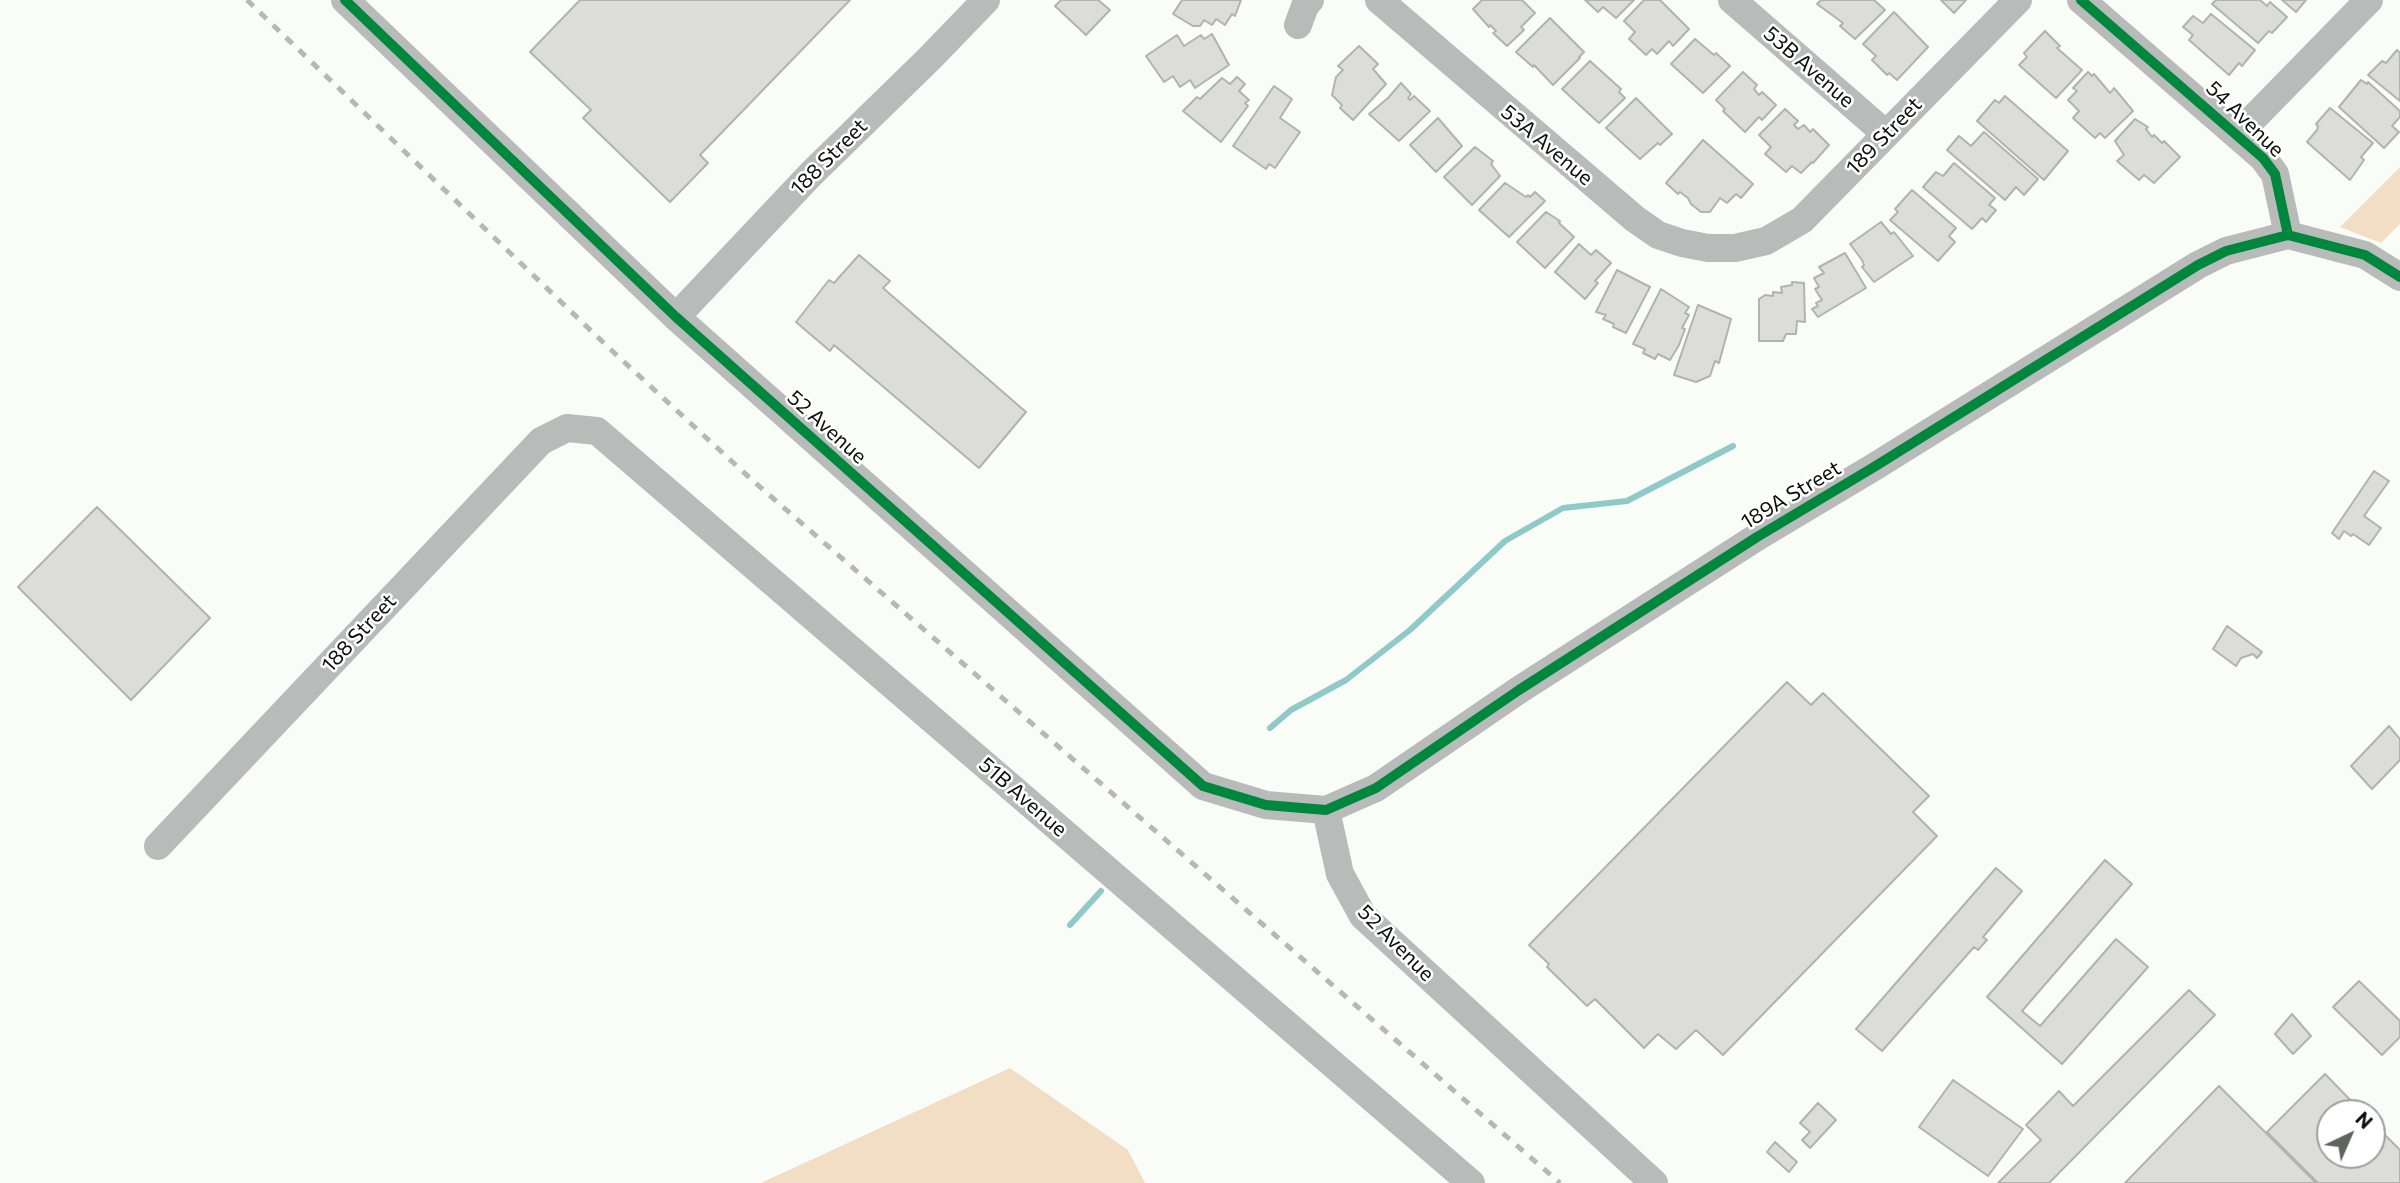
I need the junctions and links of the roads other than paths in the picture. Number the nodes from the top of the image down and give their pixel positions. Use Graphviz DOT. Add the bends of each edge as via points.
graph roads {
  1 [pos="345,0"];
  2 [pos="986,0"];
  3 [pos="1378,0"];
  4 [pos="1732,0"];
  5 [pos="2018,0"];
  6 [pos="2081,0"];
  7 [pos="2369,0"];
  8 [pos="1886,134"];
  9 [pos="2238,134"];
  10 [pos="2288,235"];
  11 [pos="1735,248"];
  12 [pos="2400,277"];
  13 [pos="676,317"];
  14 [pos="567,428"];
  15 [pos="1326,810"];
  16 [pos="158,846"];
  17 [pos="1471,1183"];
  18 [pos="1654,1183"];
  1 -- 13 [label="street, 52 Avenue"];
  2 -- 13 [label="street, 188 Street"];
  3 -- 11 [label="street, 53A Avenue" via="1658,235 1708,248"];
  4 -- 8 [label="street, 53B Avenue"];
  5 -- 8 [label="street, 189 Street"];
  6 -- 9 [label="street, 54 Avenue"];
  7 -- 9 [label="street"];
  8 -- 11 [label="street, 189 Street" via="1802,220 1766,241"];
  9 -- 10 [label="street, 54 Avenue" via="2275,174"];
  10 -- 12 [label="street" via="2365,255"];
  10 -- 15 [label="street, 189A Street" via="2226,251 2198,265 1666,595 1376,788"];
  13 -- 15 [label="street, 52 Avenue" via="1203,786 1266,805"];
  14 -- 16 [label="street, 188 Street" via="541,441"];
  14 -- 17 [label="street, 51B Avenue" via="597,431"];
  15 -- 18 [label="street, 52 Avenue" via="1340,874 1363,916"];
}
